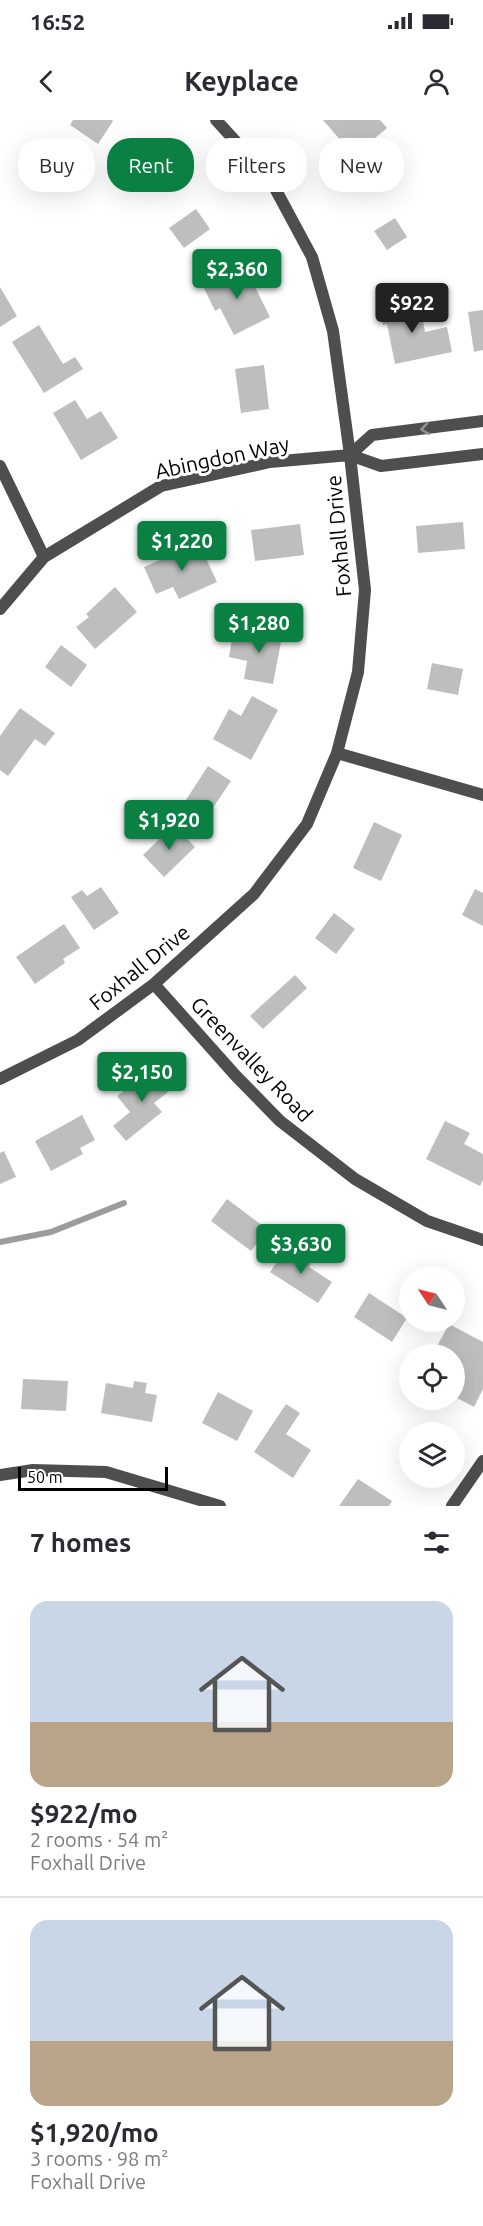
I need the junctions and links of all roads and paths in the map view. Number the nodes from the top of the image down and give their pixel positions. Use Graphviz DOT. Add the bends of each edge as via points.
graph roads {
  1 [pos="216,120"];
  2 [pos="483,421"];
  3 [pos="483,454"];
  4 [pos="350,455"];
  5 [pos="0,466"];
  6 [pos="44,557"];
  7 [pos="0,609"];
  8 [pos="337,753"];
  9 [pos="483,795"];
  10 [pos="154,984"];
  11 [pos="0,1079"];
  12 [pos="483,1240"];
  13 [pos="483,1461"];
  14 [pos="0,1475"];
  15 [pos="220,1506"];
  16 [pos="452,1506"];
  1 -- 4 [label="street, Foxhall Drive" via="270,179 312,257 333,331"];
  2 -- 4 [label="street, one-way" via="372,435"];
  3 -- 4 [label="street, Abingdon Way" via="381,466"];
  4 -- 6 [label="street, Abingdon Way" via="270,462 161,486"];
  4 -- 8 [label="street, Foxhall Drive" via="365,590 358,672"];
  5 -- 6 [label="street"];
  6 -- 7 [label="street, Abingdon Way"];
  8 -- 9 [label="street"];
  8 -- 10 [label="street, Foxhall Drive" via="307,824 254,894"];
  10 -- 11 [label="street, Foxhall Drive" via="78,1040"];
  10 -- 12 [label="street, Greenvalley Road" via="280,1121 356,1179 427,1221"];
  13 -- 16 [label="street"];
  14 -- 15 [label="street" via="33,1470 106,1472"];
}
